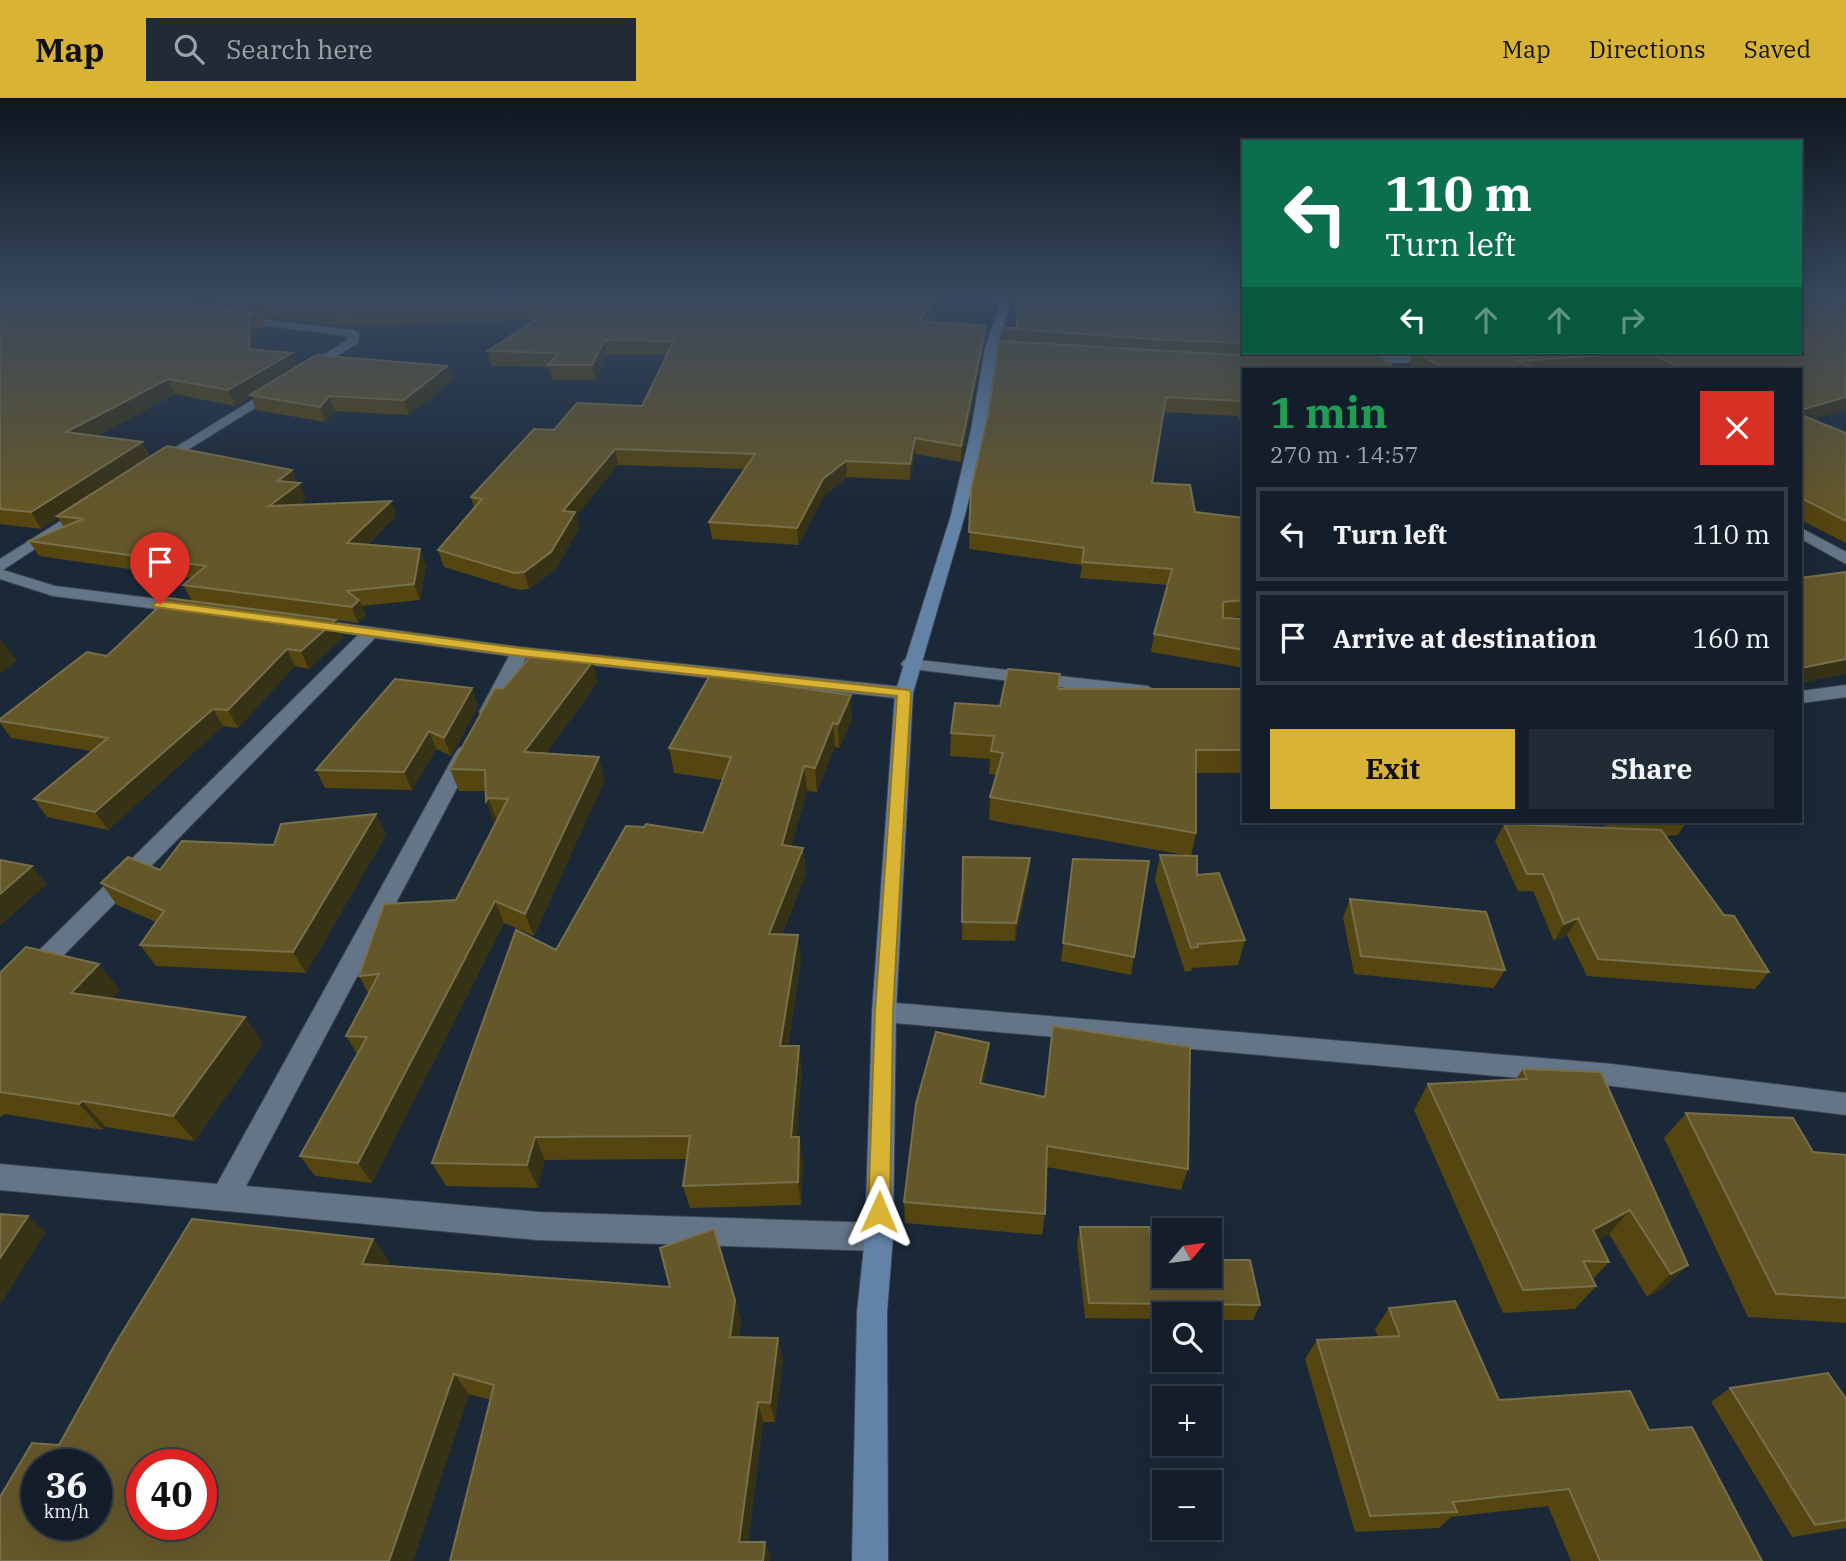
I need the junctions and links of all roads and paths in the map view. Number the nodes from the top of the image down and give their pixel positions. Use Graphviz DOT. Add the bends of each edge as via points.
graph roads {
  1 [pos="316,365"];
  2 [pos="994,365"];
  3 [pos="149,468"];
  4 [pos="103,498"];
  5 [pos="1802,534"];
  6 [pos="1846,559"];
  7 [pos="0,566"];
  8 [pos="0,574"];
  9 [pos="206,610"];
  10 [pos="289,621"];
  11 [pos="372,631"];
  12 [pos="520,652"];
  13 [pos="911,664"];
  14 [pos="1846,691"];
  15 [pos="904,693"];
  16 [pos="1164,694"];
  17 [pos="1802,697"];
  18 [pos="0,1004"];
  19 [pos="884,1012"];
  20 [pos="1846,1104"];
  21 [pos="0,1177"];
  22 [pos="225,1197"];
  23 [pos="879,1237"];
  24 [pos="870,1561"];
  1 -- 3 [label="street"];
  2 -- 13 [label="street" via="958,514"];
  4 -- 7 [label="street"];
  5 -- 6 [label="street"];
  8 -- 9 [label="street" via="53,591"];
  10 -- 11 [label="street"];
  11 -- 12 [label="street"];
  11 -- 18 [label="street"];
  12 -- 15 [label="street"];
  12 -- 22 [label="street"];
  13 -- 15 [label="street"];
  13 -- 16 [label="street"];
  14 -- 17 [label="street"];
  15 -- 19 [label="street"];
  19 -- 20 [label="street" via="1612,1075"];
  19 -- 23 [label="street"];
  21 -- 22 [label="street"];
  22 -- 23 [label="street" via="538,1227"];
  23 -- 24 [label="street" via="872,1312"];
}
